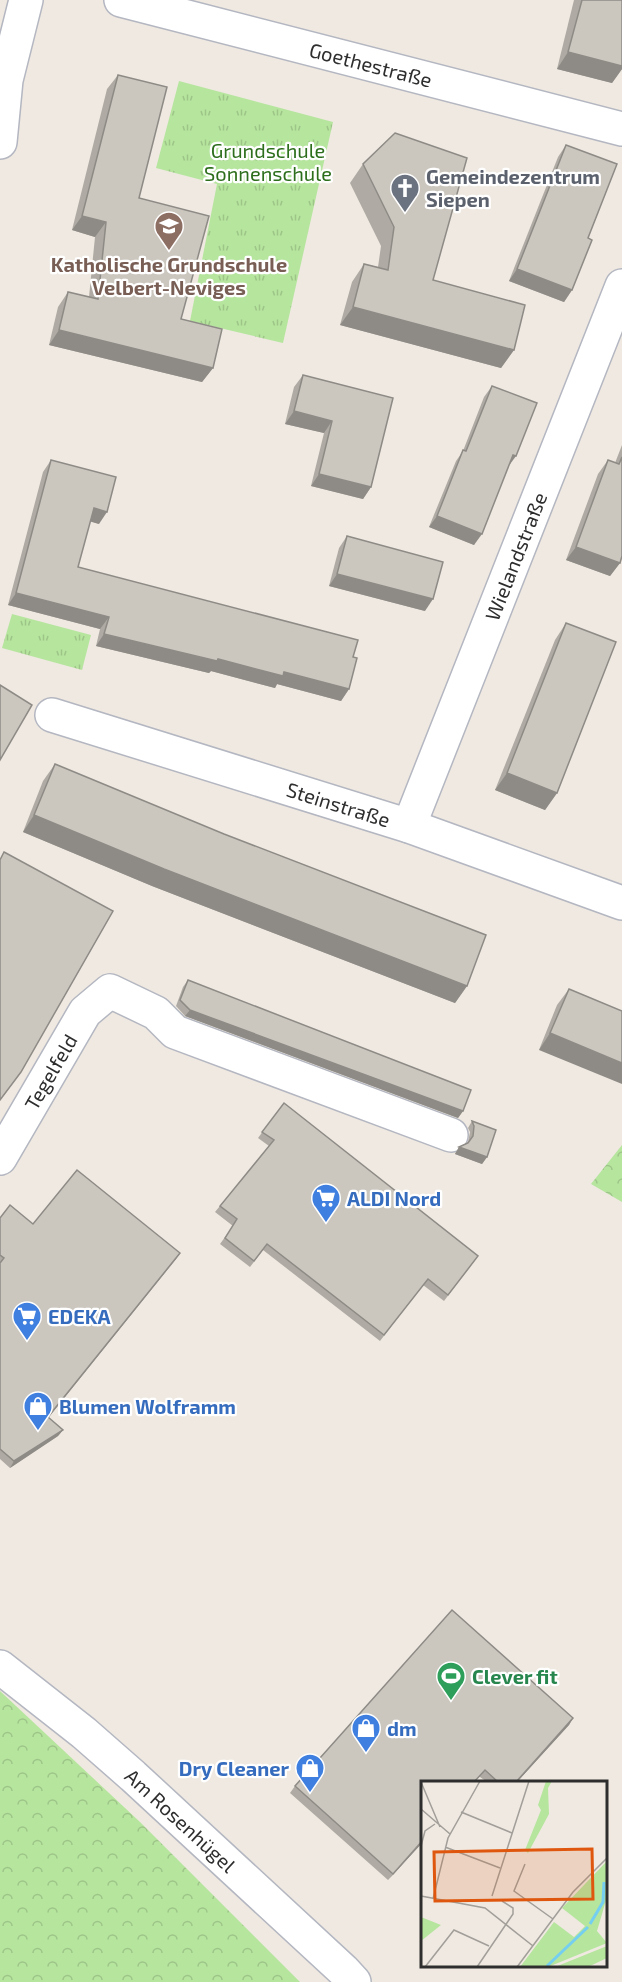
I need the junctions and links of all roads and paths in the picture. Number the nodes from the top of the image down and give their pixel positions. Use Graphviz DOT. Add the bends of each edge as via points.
graph roads {
  1 [pos="26,0"];
  2 [pos="121,0"];
  3 [pos="622,129"];
  4 [pos="0,142"];
  5 [pos="622,286"];
  6 [pos="52,715"];
  7 [pos="409,826"];
  8 [pos="622,903"];
  9 [pos="451,1135"];
  10 [pos="0,1158"];
  11 [pos="0,1667"];
  12 [pos="354,1982"];
  1 -- 4 [label="street" via="6,80"];
  2 -- 3 [label="street, Goethestraße"];
  5 -- 7 [label="street, Wielandstraße"];
  6 -- 7 [label="street, Steinstraße"];
  7 -- 8 [label="street, Steinstraße"];
  9 -- 10 [label="street, Tegelfeld" via="175,1032 156,1013 110,991 85,1012"];
  11 -- 12 [label="street, Am Rosenhügel" via="133,1776"];
}
